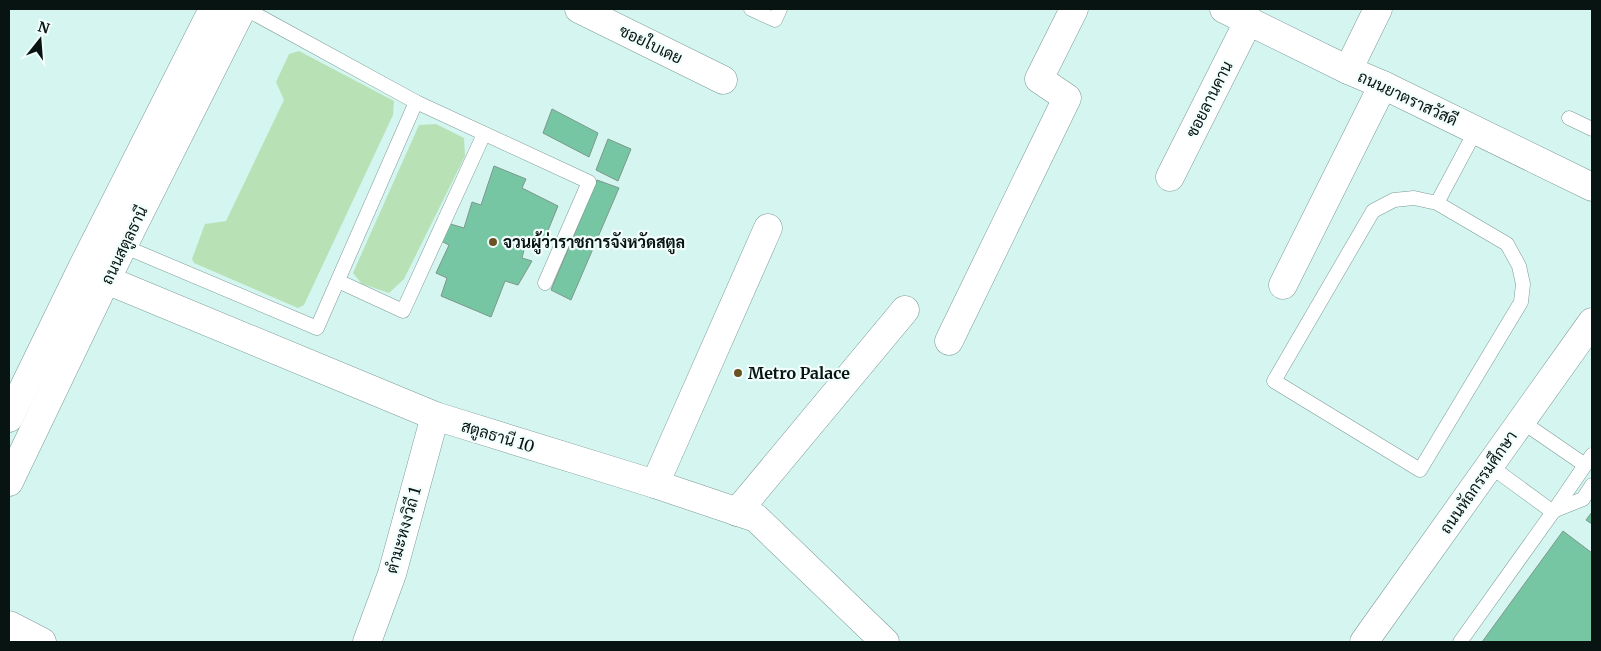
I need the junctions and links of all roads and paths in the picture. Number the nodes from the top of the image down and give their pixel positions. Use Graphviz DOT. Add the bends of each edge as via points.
graph roads {
  1 [pos="214,9"];
  2 [pos="244,9"];
  3 [pos="578,9"];
  4 [pos="751,9"];
  5 [pos="780,9"];
  6 [pos="1074,9"];
  7 [pos="1224,9"];
  8 [pos="1378,9"];
  9 [pos="1249,20"];
  10 [pos="1348,70"];
  11 [pos="723,80"];
  12 [pos="1383,85"];
  13 [pos="416,102"];
  14 [pos="1570,118"];
  15 [pos="1592,129"];
  16 [pos="1476,130"];
  17 [pos="484,134"];
  18 [pos="1170,177"];
  19 [pos="1592,187"];
  20 [pos="1437,203"];
  21 [pos="768,228"];
  22 [pos="123,246"];
  23 [pos="81,270"];
  24 [pos="106,280"];
  25 [pos="338,281"];
  26 [pos="545,283"];
  27 [pos="1283,285"];
  28 [pos="905,310"];
  29 [pos="1592,324"];
  30 [pos="949,340"];
  31 [pos="435,416"];
  32 [pos="9,418"];
  33 [pos="1521,421"];
  34 [pos="1589,460"];
  35 [pos="1490,466"];
  36 [pos="10,478"];
  37 [pos="654,484"];
  38 [pos="1592,485"];
  39 [pos="737,512"];
  40 [pos="1553,512"];
  41 [pos="9,625"];
  42 [pos="42,642"];
  43 [pos="367,642"];
  44 [pos="885,642"];
  45 [pos="1364,642"];
  46 [pos="1460,642"];
  1 -- 23 [label="street, ถนนสตูลธานี"];
  2 -- 13 [label="lane"];
  2 -- 22 [label="street, ถนนสตูลธานี"];
  3 -- 11 [label="street, ซอยใบเดย"];
  4 -- 5 [label="lane" via="775,20"];
  6 -- 30 [label="street" via="1039,79 1067,98"];
  7 -- 9 [label="street, ถนนยาตราสวัสดี"];
  8 -- 10 [label="street"];
  9 -- 10 [label="street, ถนนยาตราสวัสดี"];
  9 -- 18 [label="street, ซอยลานคาน"];
  10 -- 12 [label="street, ถนนยาตราสวัสดี"];
  12 -- 16 [label="street, ถนนยาตราสวัสดี"];
  12 -- 27 [label="street"];
  13 -- 17 [label="lane"];
  13 -- 25 [label="lane"];
  14 -- 15 [label="lane"];
  16 -- 19 [label="street, ถนนยาตราสวัสดี"];
  16 -- 20 [label="lane"];
  17 -- 25 [label="lane" via="403,311"];
  17 -- 26 [label="lane" via="589,182"];
  20 -- 20 [label="lane" via="1507,244 1519,266 1523,284 1521,302 1514,316 1420,470 1274,381 1372,212 1394,200 1414,198"];
  21 -- 37 [label="street"];
  22 -- 24 [label="street, ถนนสตูลธานี"];
  22 -- 25 [label="lane" via="317,328"];
  23 -- 24 [label="street, สตูลธานี 10"];
  23 -- 32 [label="street, ถนนสตูลธานี"];
  24 -- 31 [label="street, สตูลธานี 10"];
  24 -- 36 [label="street, ถนนสตูลธานี"];
  28 -- 39 [label="street"];
  29 -- 33 [label="street, ถนนหัถกรรมศึกษา"];
  31 -- 37 [label="street, สตูลธานี 10"];
  31 -- 43 [label="street, ตำมะหงงวิถี 1" via="392,574"];
  33 -- 34 [label="lane"];
  33 -- 35 [label="street, ถนนหัถกรรมศึกษา"];
  34 -- 40 [label="lane"];
  35 -- 40 [label="lane"];
  35 -- 45 [label="street, ถนนหัถกรรมศึกษา"];
  37 -- 39 [label="street, สตูลธานี 10"];
  38 -- 40 [label="lane" via="1583,499"];
  39 -- 44 [label="street, สตูลธานี 10" via="756,518"];
  40 -- 46 [label="lane"];
  41 -- 42 [label="street"];
}
